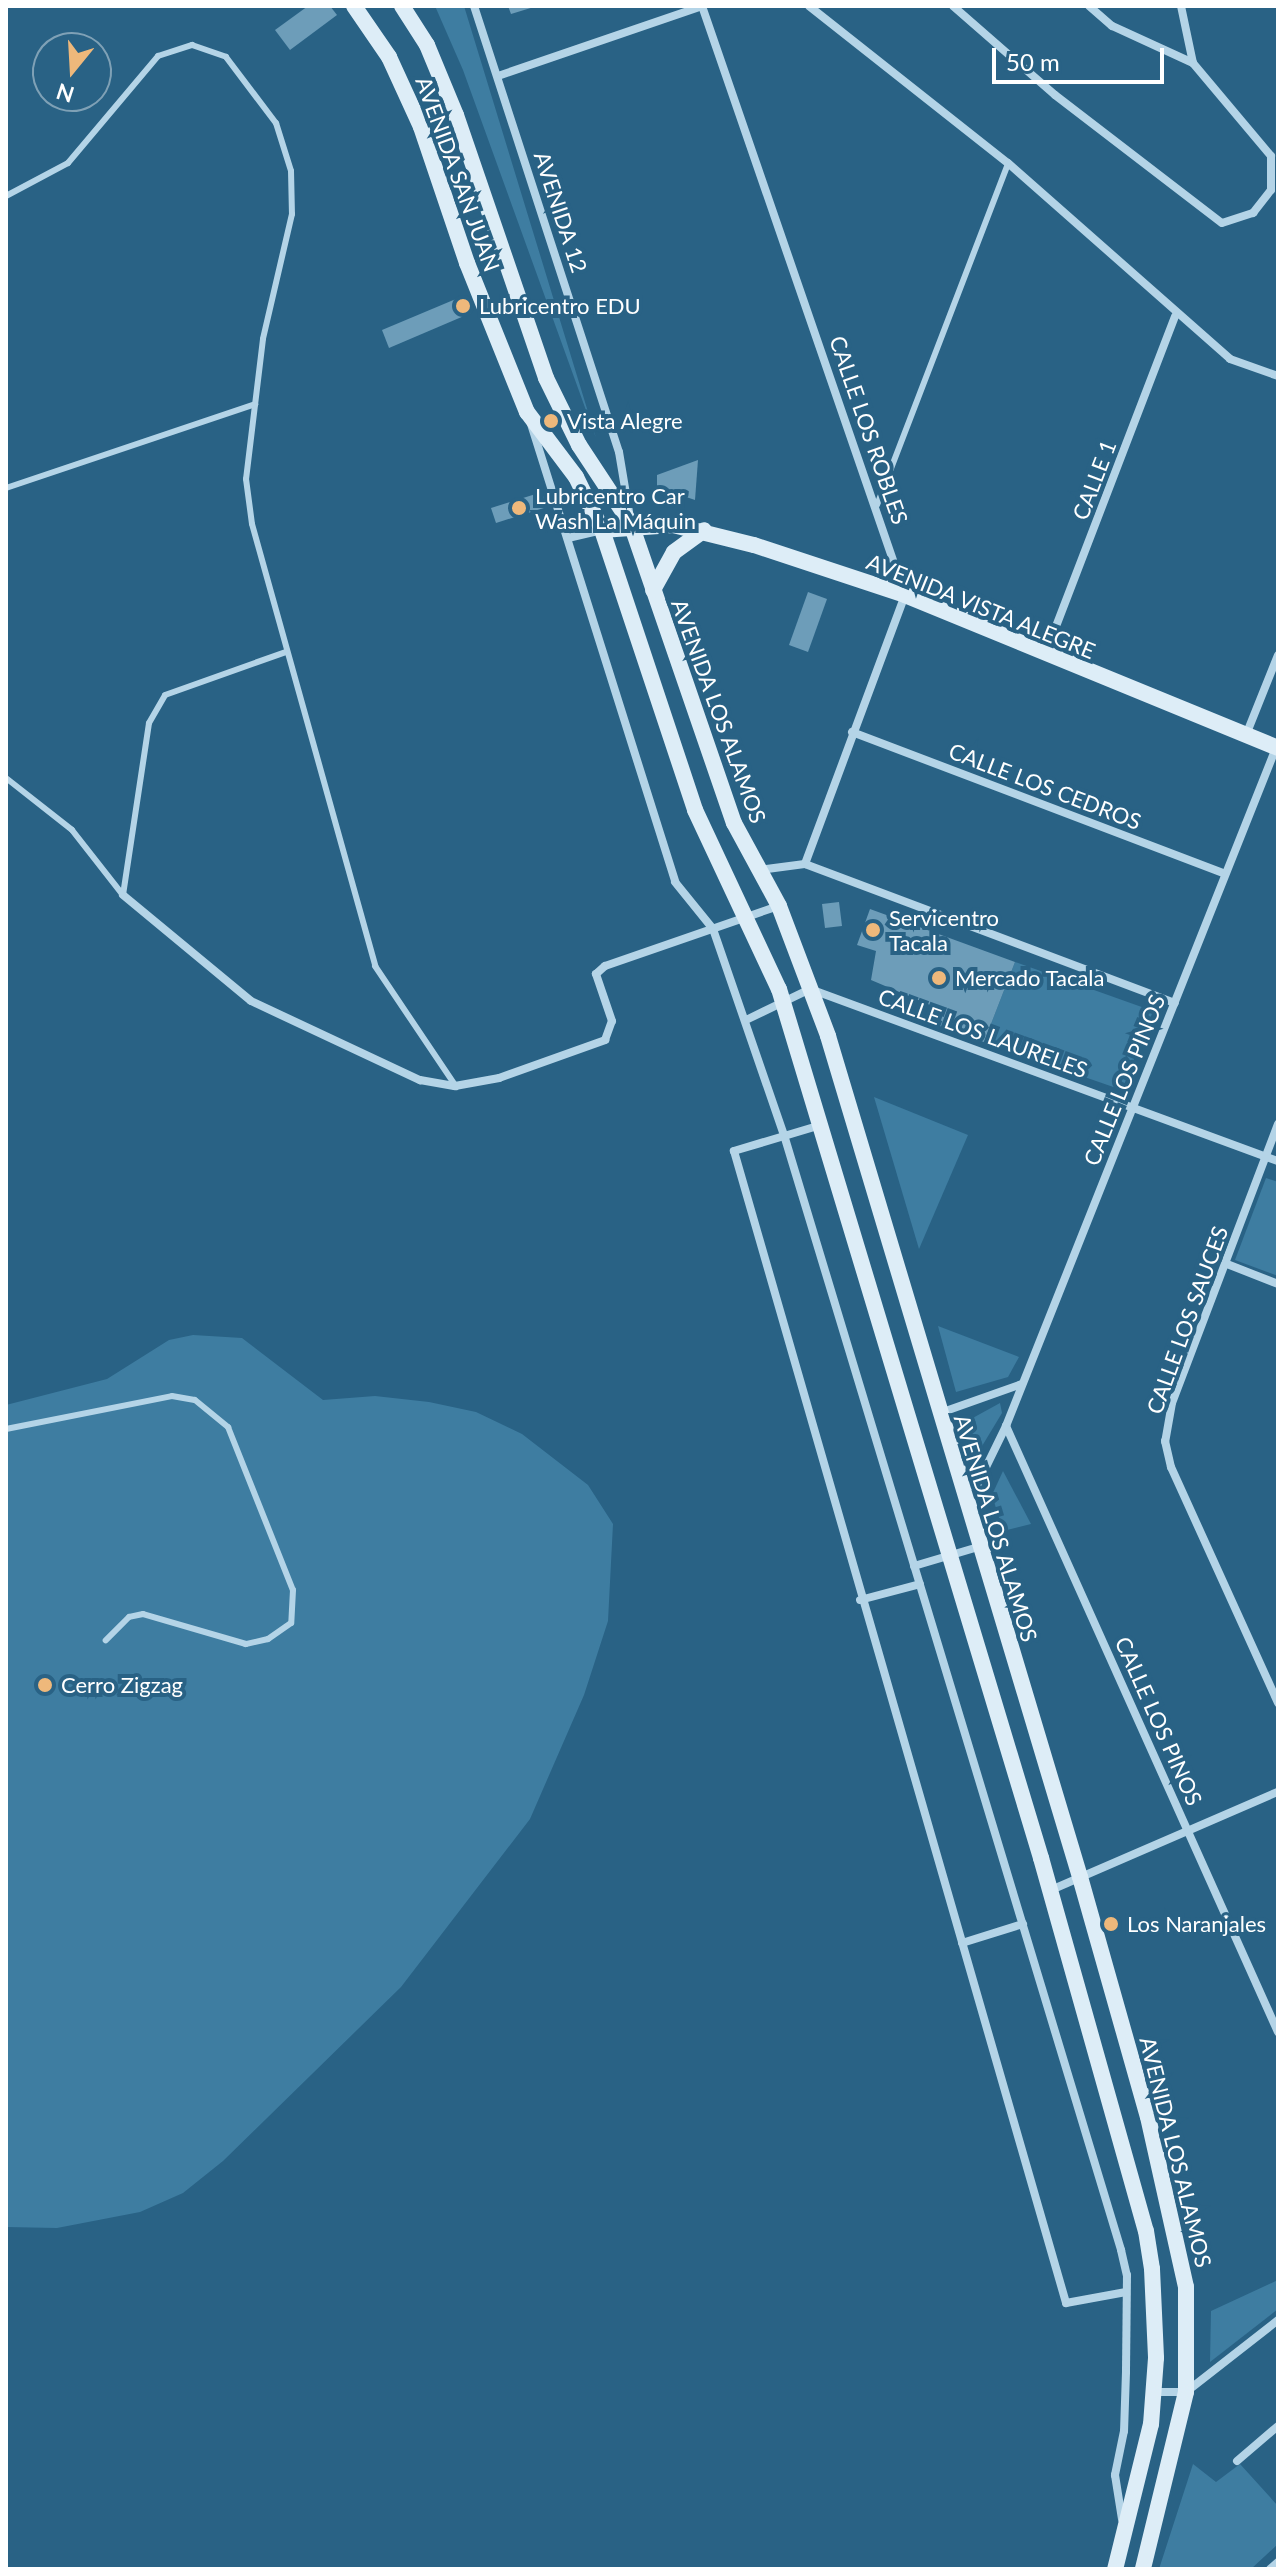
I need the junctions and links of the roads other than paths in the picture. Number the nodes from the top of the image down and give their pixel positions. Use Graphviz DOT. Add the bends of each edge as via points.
graph roads {
  1 [pos="354,6"];
  2 [pos="402,6"];
  3 [pos="474,6"];
  4 [pos="702,6"];
  5 [pos="809,6"];
  6 [pos="953,6"];
  7 [pos="1089,6"];
  8 [pos="1181,6"];
  9 [pos="1193,63"];
  10 [pos="498,76"];
  11 [pos="1008,163"];
  12 [pos="6,196"];
  13 [pos="1175,316"];
  14 [pos="1278,376"];
  15 [pos="255,404"];
  16 [pos="527,412"];
  17 [pos="6,488"];
  18 [pos="877,505"];
  19 [pos="631,524"];
  20 [pos="602,530"];
  21 [pos="704,530"];
  22 [pos="568,538"];
  23 [pos="653,590"];
  24 [pos="905,595"];
  25 [pos="286,652"];
  26 [pos="1278,655"];
  27 [pos="1044,656"];
  28 [pos="852,732"];
  29 [pos="1246,735"];
  30 [pos="1277,748"];
  31 [pos="6,778"];
  32 [pos="805,864"];
  33 [pos="759,870"];
  34 [pos="1225,874"];
  35 [pos="123,895"];
  36 [pos="779,906"];
  37 [pos="747,917"];
  38 [pos="713,929"];
  39 [pos="810,989"];
  40 [pos="783,1002"];
  41 [pos="1175,1003"];
  42 [pos="746,1020"];
  43 [pos="455,1086"];
  44 [pos="1132,1107"];
  45 [pos="1278,1124"];
  46 [pos="822,1125"];
  47 [pos="784,1135"];
  48 [pos="1265,1157"];
  49 [pos="1278,1161"];
  50 [pos="1227,1264"];
  51 [pos="1278,1284"];
  52 [pos="1022,1384"];
  53 [pos="938,1413"];
  54 [pos="1006,1426"];
  55 [pos="6,1429"];
  56 [pos="966,1507"];
  57 [pos="978,1547"];
  58 [pos="950,1555"];
  59 [pos="914,1566"];
  60 [pos="920,1584"];
  61 [pos="860,1600"];
  62 [pos="106,1640"];
  63 [pos="1278,1703"];
  64 [pos="1278,1792"];
  65 [pos="1189,1830"];
  66 [pos="1080,1877"];
  67 [pos="1050,1890"];
  68 [pos="1023,1924"];
  69 [pos="962,1943"];
  70 [pos="1278,2032"];
  71 [pos="1126,2292"];
  72 [pos="1278,2320"];
  73 [pos="1153,2392"];
  74 [pos="1186,2392"];
  75 [pos="1278,2426"];
  76 [pos="1237,2461"];
  77 [pos="1124,2530"];
  78 [pos="1278,2562"];
  79 [pos="1115,2569"];
  80 [pos="1143,2569"];
  81 [pos="1270,2569"];
  1 -- 16 [label="main road, AVENIDA SAN JUAN" via="389,57 421,127 467,263"];
  2 -- 19 [label="main road, AVENIDA SAN JUAN" via="427,45 456,115 546,378 579,445"];
  3 -- 10 [label="street, AVENIDA 12"];
  4 -- 10 [label="street"];
  4 -- 18 [label="street, CALLE LOS ROBLES"];
  5 -- 11 [label="street"];
  6 -- 9 [label="street" via="1055,95 1222,223 1253,213 1271,190 1271,156"];
  7 -- 9 [label="street" via="1112,26"];
  8 -- 9 [label="street"];
  10 -- 19 [label="street, AVENIDA 12" via="619,452"];
  11 -- 13 [label="street"];
  11 -- 18 [label="lane"];
  12 -- 15 [label="lane" via="68,163 158,56 192,45 226,57 276,123 291,171 292,214 273,289"];
  13 -- 14 [label="street" via="1230,359"];
  13 -- 27 [label="street, CALLE 1"];
  15 -- 17 [label="lane"];
  15 -- 25 [label="lane" via="246,479 252,524"];
  16 -- 20 [label="main road, AVENIDA SAN JUAN" via="576,477"];
  16 -- 22 [label="street"];
  18 -- 24 [label="street, CALLE LOS ROBLES"];
  19 -- 20 [label="main road, AVENIDA VISTA ALEGRE"];
  19 -- 21 [label="main road, AVENIDA VISTA ALEGRE"];
  19 -- 23 [label="main road, AVENIDA LOS ALAMOS"];
  20 -- 22 [label="street, AVENIDA VISTA ALEGRE"];
  20 -- 37 [label="main road" via="695,810"];
  21 -- 23 [label="main road" via="674,552"];
  21 -- 24 [label="main road, AVENIDA VISTA ALEGRE"];
  22 -- 38 [label="street" via="675,882"];
  23 -- 33 [label="main road, AVENIDA LOS ALAMOS" via="734,823"];
  24 -- 27 [label="main road, AVENIDA VISTA ALEGRE"];
  24 -- 28 [label="street"];
  25 -- 35 [label="lane" via="165,695 149,723"];
  25 -- 43 [label="lane" via="375,966"];
  26 -- 29 [label="street"];
  27 -- 29 [label="main road, AVENIDA VISTA ALEGRE"];
  28 -- 32 [label="street"];
  28 -- 34 [label="street, CALLE LOS CEDROS"];
  29 -- 30 [label="main road, AVENIDA VISTA ALEGRE"];
  30 -- 34 [label="street, CALLE LOS PINOS"];
  31 -- 35 [label="lane" via="72,830"];
  32 -- 33 [label="street"];
  32 -- 41 [label="street"];
  33 -- 36 [label="main road, AVENIDA LOS ALAMOS"];
  34 -- 41 [label="street, CALLE LOS PINOS"];
  35 -- 43 [label="street" via="251,1001 420,1080"];
  36 -- 37 [label="street"];
  36 -- 39 [label="main road, AVENIDA LOS ALAMOS"];
  37 -- 38 [label="street"];
  37 -- 40 [label="main road"];
  38 -- 42 [label="street"];
  38 -- 43 [label="street" via="605,966 596,974 612,1021 605,1040 499,1078"];
  39 -- 40 [label="street"];
  39 -- 44 [label="street, CALLE LOS LAURELES"];
  39 -- 53 [label="main road, AVENIDA LOS ALAMOS"];
  40 -- 42 [label="street"];
  40 -- 46 [label="main road"];
  41 -- 44 [label="street, CALLE LOS PINOS"];
  42 -- 47 [label="street"];
  44 -- 48 [label="street, CALLE LOS LAURELES"];
  44 -- 52 [label="street, CALLE LOS PINOS"];
  45 -- 48 [label="street, CALLE LOS SAUCES"];
  46 -- 47 [label="street"];
  46 -- 58 [label="main road"];
  47 -- 59 [label="street"];
  47 -- 61 [label="street" via="734,1151"];
  48 -- 49 [label="street, CALLE LOS LAURELES"];
  48 -- 50 [label="street, CALLE LOS SAUCES"];
  50 -- 51 [label="street"];
  50 -- 63 [label="street, CALLE LOS SAUCES" via="1172,1403 1165,1441 1182,1494"];
  52 -- 53 [label="street"];
  52 -- 54 [label="street, CALLE LOS PINOS"];
  53 -- 56 [label="main road, AVENIDA LOS ALAMOS"];
  54 -- 56 [label="street, CALLE LOS PINOS"];
  54 -- 65 [label="street, CALLE LOS PINOS"];
  55 -- 62 [label="lane" via="172,1396 195,1400 228,1427 293,1590 291,1623 268,1639 246,1644 143,1614 129,1617"];
  56 -- 57 [label="main road, AVENIDA LOS ALAMOS"];
  57 -- 58 [label="street"];
  57 -- 66 [label="main road, AVENIDA LOS ALAMOS"];
  58 -- 59 [label="street"];
  58 -- 67 [label="main road"];
  59 -- 60 [label="street"];
  60 -- 61 [label="street"];
  60 -- 68 [label="street"];
  61 -- 69 [label="street"];
  64 -- 65 [label="street"];
  65 -- 66 [label="street"];
  65 -- 70 [label="street, CALLE LOS PINOS"];
  66 -- 67 [label="street"];
  66 -- 74 [label="main road, AVENIDA LOS ALAMOS" via="1178,2235 1189,2332"];
  67 -- 73 [label="main road" via="1146,2231 1155,2343"];
  68 -- 69 [label="street"];
  68 -- 71 [label="street" via="1121,2250"];
  69 -- 71 [label="street" via="1066,2303"];
  71 -- 77 [label="street" via="1124,2431 1115,2475"];
  72 -- 74 [label="street"];
  73 -- 74 [label="street"];
  73 -- 77 [label="main road" via="1151,2424"];
  74 -- 80 [label="main road, AVENIDA LOS ALAMOS"];
  75 -- 76 [label="street"];
  77 -- 79 [label="main road"];
  78 -- 81 [label="street"];
}
